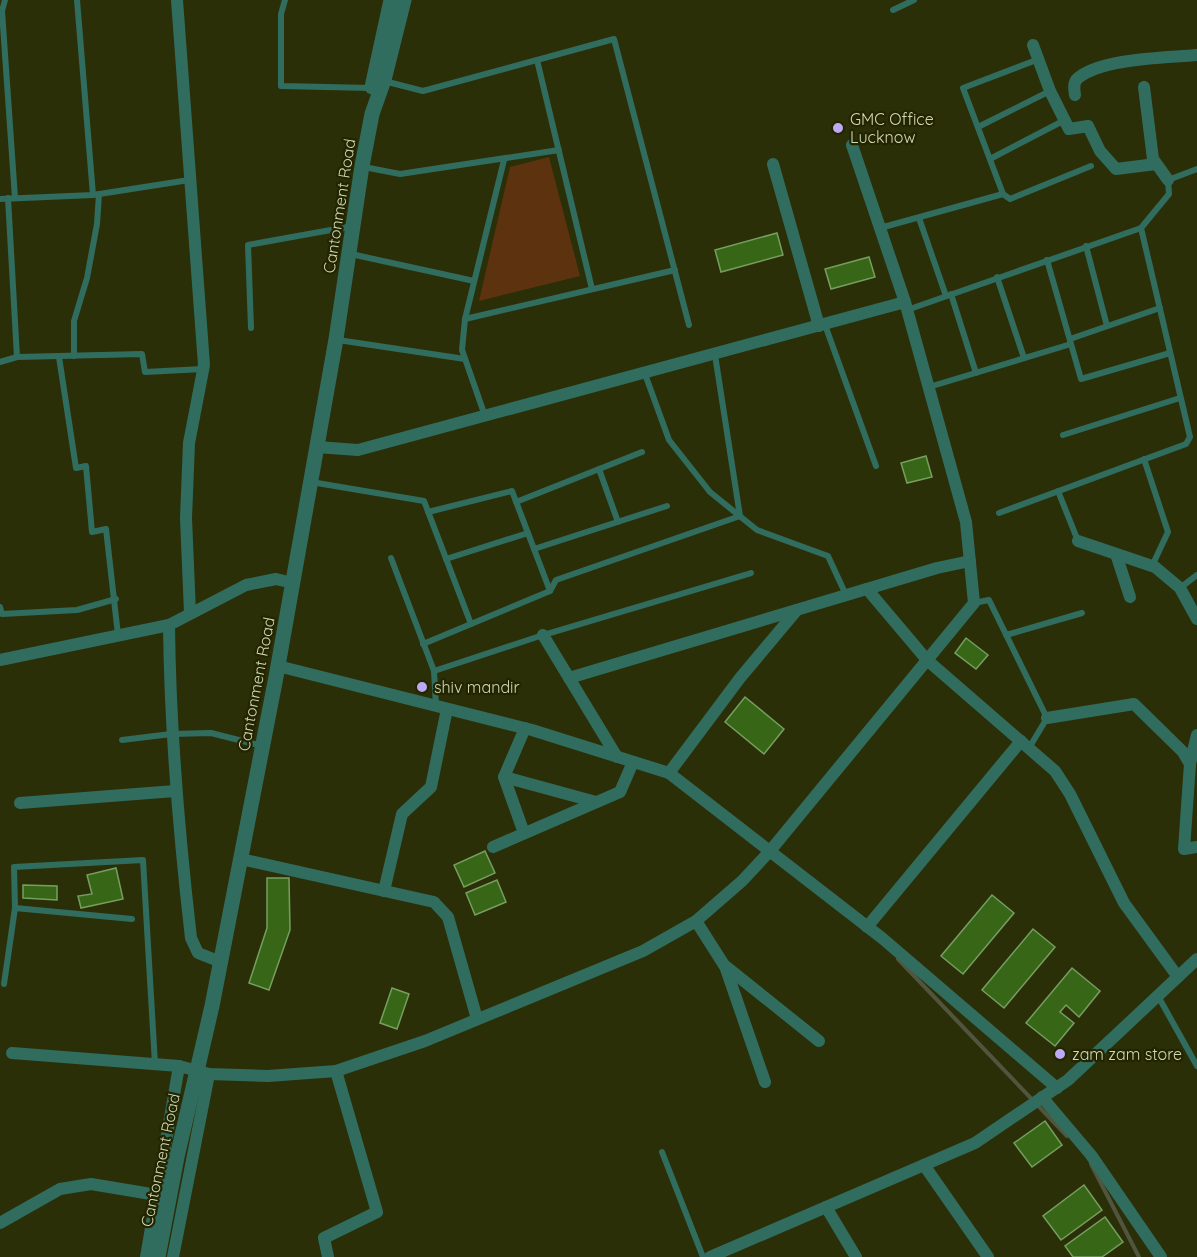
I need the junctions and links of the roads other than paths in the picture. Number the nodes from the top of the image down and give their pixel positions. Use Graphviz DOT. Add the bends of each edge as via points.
graph roads {
  1 [pos="5,0"];
  2 [pos="77,0"];
  3 [pos="177,0"];
  4 [pos="285,0"];
  5 [pos="391,0"];
  6 [pos="404,0"];
  7 [pos="914,0"];
  8 [pos="893,10"];
  9 [pos="1033,45"];
  10 [pos="1197,55"];
  11 [pos="1039,59"];
  12 [pos="537,60"];
  13 [pos="379,86"];
  14 [pos="1144,87"];
  15 [pos="1050,91"];
  16 [pos="1075,95"];
  17 [pos="1064,122"];
  18 [pos="978,126"];
  19 [pos="852,145"];
  20 [pos="558,150"];
  21 [pos="990,159"];
  22 [pos="504,160"];
  23 [pos="773,164"];
  24 [pos="1156,164"];
  25 [pos="362,166"];
  26 [pos="1091,166"];
  27 [pos="1197,170"];
  28 [pos="189,180"];
  29 [pos="1168,180"];
  30 [pos="96,194"];
  31 [pos="1003,194"];
  32 [pos="12,198"];
  33 [pos="0,199"];
  34 [pos="919,218"];
  35 [pos="354,226"];
  36 [pos="880,228"];
  37 [pos="1141,228"];
  38 [pos="1086,246"];
  39 [pos="351,254"];
  40 [pos="1047,260"];
  41 [pos="675,270"];
  42 [pos="997,278"];
  43 [pos="474,281"];
  44 [pos="591,289"];
  45 [pos="949,295"];
  46 [pos="906,306"];
  47 [pos="1160,308"];
  48 [pos="465,319"];
  49 [pos="689,325"];
  50 [pos="822,326"];
  51 [pos="1107,326"];
  52 [pos="251,328"];
  53 [pos="336,339"];
  54 [pos="1070,341"];
  55 [pos="1170,353"];
  56 [pos="715,355"];
  57 [pos="74,356"];
  58 [pos="17,357"];
  59 [pos="58,357"];
  60 [pos="1024,358"];
  61 [pos="465,359"];
  62 [pos="0,362"];
  63 [pos="203,369"];
  64 [pos="976,373"];
  65 [pos="645,374"];
  66 [pos="929,387"];
  67 [pos="1180,398"];
  68 [pos="485,417"];
  69 [pos="1063,435"];
  70 [pos="317,447"];
  71 [pos="642,452"];
  72 [pos="1144,459"];
  73 [pos="876,466"];
  74 [pos="599,470"];
  75 [pos="311,482"];
  76 [pos="1058,492"];
  77 [pos="516,502"];
  78 [pos="667,506"];
  79 [pos="428,512"];
  80 [pos="999,513"];
  81 [pos="740,516"];
  82 [pos="618,522"];
  83 [pos="528,533"];
  84 [pos="1078,541"];
  85 [pos="534,549"];
  86 [pos="1116,554"];
  87 [pos="391,558"];
  88 [pos="446,559"];
  89 [pos="970,561"];
  90 [pos="1152,566"];
  91 [pos="751,573"];
  92 [pos="1197,575"];
  93 [pos="293,583"];
  94 [pos="1180,588"];
  95 [pos="867,589"];
  96 [pos="550,591"];
  97 [pos="846,595"];
  98 [pos="1130,597"];
  99 [pos="116,599"];
  100 [pos="974,603"];
  101 [pos="0,607"];
  102 [pos="797,610"];
  103 [pos="190,613"];
  104 [pos="1082,613"];
  105 [pos="1197,619"];
  106 [pos="471,624"];
  107 [pos="169,625"];
  108 [pos="118,635"];
  109 [pos="543,635"];
  110 [pos="1006,635"];
  111 [pos="423,644"];
  112 [pos="0,660"];
  113 [pos="927,660"];
  114 [pos="278,666"];
  115 [pos="434,671"];
  116 [pos="569,678"];
  117 [pos="442,707"];
  118 [pos="1047,718"];
  119 [pos="525,728"];
  120 [pos="171,734"];
  121 [pos="1197,735"];
  122 [pos="122,740"];
  123 [pos="1025,745"];
  124 [pos="263,747"];
  125 [pos="617,757"];
  126 [pos="633,762"];
  127 [pos="1190,764"];
  128 [pos="669,774"];
  129 [pos="504,777"];
  130 [pos="175,791"];
  131 [pos="596,802"];
  132 [pos="20,803"];
  133 [pos="524,833"];
  134 [pos="493,847"];
  135 [pos="1197,847"];
  136 [pos="770,851"];
  137 [pos="241,859"];
  138 [pos="384,891"];
  139 [pos="15,908"];
  140 [pos="132,919"];
  141 [pos="696,921"];
  142 [pos="867,927"];
  143 [pos="1197,959"];
  144 [pos="221,962"];
  145 [pos="724,965"];
  146 [pos="1178,977"];
  147 [pos="4,984"];
  148 [pos="1158,996"];
  149 [pos="477,1019"];
  150 [pos="819,1041"];
  151 [pos="12,1053"];
  152 [pos="155,1064"];
  153 [pos="179,1066"];
  154 [pos="1197,1066"];
  155 [pos="336,1071"];
  156 [pos="203,1073"];
  157 [pos="765,1082"];
  158 [pos="1057,1088"];
  159 [pos="1042,1097"];
  160 [pos="662,1152"];
  161 [pos="924,1165"];
  162 [pos="157,1195"];
  163 [pos="826,1207"];
  164 [pos="0,1223"];
  165 [pos="146,1257"];
  166 [pos="158,1257"];
  167 [pos="173,1257"];
  168 [pos="328,1257"];
  169 [pos="704,1257"];
  170 [pos="710,1257"];
  171 [pos="856,1257"];
  172 [pos="988,1257"];
  173 [pos="1161,1257"];
  1 -- 32 [label="lane" via="2,10"];
  2 -- 30 [label="lane"];
  3 -- 28 [label="street"];
  4 -- 13 [label="lane" via="281,86"];
  5 -- 13 [label="street, Cantonment Road"];
  6 -- 13 [label="street, Cantonment Road"];
  7 -- 8 [label="lane"];
  9 -- 11 [label="street"];
  10 -- 16 [label="street" via="1097,68 1078,78 1074,83"];
  11 -- 15 [label="street"];
  11 -- 18 [label="lane" via="963,88"];
  12 -- 13 [label="lane" via="423,91"];
  12 -- 20 [label="lane"];
  12 -- 41 [label="lane" via="614,39"];
  13 -- 25 [label="street, Cantonment Road"];
  14 -- 24 [label="street"];
  15 -- 17 [label="street"];
  15 -- 18 [label="lane"];
  17 -- 21 [label="lane"];
  17 -- 24 [label="street" via="1069,129 1088,126 1100,151 1116,169"];
  18 -- 21 [label="lane"];
  19 -- 36 [label="street"];
  20 -- 22 [label="lane"];
  20 -- 44 [label="lane"];
  21 -- 31 [label="lane"];
  22 -- 25 [label="lane" via="400,174"];
  22 -- 43 [label="lane"];
  23 -- 50 [label="street"];
  24 -- 29 [label="street"];
  25 -- 35 [label="street, Cantonment Road"];
  26 -- 31 [label="lane" via="1010,199"];
  27 -- 29 [label="lane"];
  28 -- 30 [label="lane"];
  28 -- 63 [label="street"];
  29 -- 37 [label="lane" via="1169,194"];
  30 -- 32 [label="lane"];
  30 -- 57 [label="lane" via="95,235 74,321"];
  31 -- 34 [label="lane"];
  32 -- 33 [label="lane"];
  32 -- 58 [label="lane"];
  34 -- 36 [label="lane"];
  34 -- 45 [label="lane"];
  35 -- 39 [label="street, Cantonment Road"];
  35 -- 52 [label="lane" via="248,245"];
  36 -- 46 [label="street"];
  37 -- 38 [label="lane"];
  37 -- 47 [label="lane"];
  38 -- 40 [label="lane"];
  38 -- 51 [label="lane"];
  39 -- 43 [label="lane"];
  39 -- 53 [label="street, Cantonment Road"];
  40 -- 42 [label="lane"];
  40 -- 54 [label="lane"];
  41 -- 44 [label="lane"];
  41 -- 49 [label="lane"];
  42 -- 45 [label="lane"];
  42 -- 60 [label="lane"];
  43 -- 48 [label="lane"];
  44 -- 48 [label="lane"];
  45 -- 46 [label="lane"];
  45 -- 64 [label="lane"];
  46 -- 50 [label="street"];
  46 -- 66 [label="street"];
  47 -- 51 [label="lane"];
  47 -- 55 [label="lane"];
  48 -- 61 [label="lane"];
  50 -- 56 [label="street"];
  50 -- 73 [label="lane"];
  51 -- 54 [label="lane"];
  53 -- 61 [label="lane"];
  53 -- 70 [label="street, Cantonment Road"];
  54 -- 55 [label="lane" via="1081,379"];
  54 -- 60 [label="lane"];
  55 -- 67 [label="lane"];
  56 -- 65 [label="street"];
  56 -- 81 [label="lane"];
  57 -- 59 [label="lane"];
  57 -- 63 [label="lane" via="142,354 145,372"];
  58 -- 59 [label="lane"];
  58 -- 62 [label="lane"];
  59 -- 99 [label="lane" via="76,468 86,466 92,532 106,529"];
  60 -- 64 [label="lane"];
  61 -- 68 [label="lane"];
  63 -- 103 [label="street" via="189,443 186,518"];
  64 -- 66 [label="lane"];
  65 -- 68 [label="street"];
  65 -- 81 [label="lane" via="669,440 710,492"];
  66 -- 89 [label="street" via="966,522"];
  67 -- 69 [label="lane"];
  67 -- 72 [label="lane" via="1190,437 1186,444"];
  68 -- 70 [label="street" via="358,450"];
  70 -- 75 [label="street, Cantonment Road"];
  71 -- 74 [label="lane"];
  72 -- 76 [label="lane"];
  72 -- 90 [label="lane" via="1168,532"];
  74 -- 77 [label="lane"];
  74 -- 82 [label="lane"];
  75 -- 79 [label="lane" via="424,501"];
  75 -- 93 [label="street, Cantonment Road"];
  76 -- 80 [label="lane"];
  76 -- 84 [label="lane"];
  77 -- 79 [label="lane" via="512,491"];
  77 -- 83 [label="lane"];
  78 -- 82 [label="lane"];
  79 -- 88 [label="lane"];
  81 -- 96 [label="lane" via="556,580"];
  81 -- 97 [label="lane" via="757,530 828,556"];
  82 -- 85 [label="lane"];
  83 -- 85 [label="lane"];
  83 -- 88 [label="lane"];
  84 -- 86 [label="street"];
  85 -- 96 [label="lane"];
  86 -- 90 [label="street"];
  86 -- 98 [label="street"];
  87 -- 111 [label="lane"];
  88 -- 106 [label="lane"];
  89 -- 95 [label="street"];
  89 -- 100 [label="street"];
  90 -- 94 [label="street"];
  91 -- 109 [label="lane"];
  92 -- 94 [label="lane"];
  93 -- 103 [label="street" via="276,579 246,585"];
  93 -- 114 [label="street, Cantonment Road"];
  94 -- 105 [label="street"];
  95 -- 97 [label="street"];
  95 -- 113 [label="street"];
  96 -- 106 [label="lane"];
  97 -- 102 [label="street"];
  99 -- 101 [label="lane" via="77,610 2,614"];
  99 -- 108 [label="lane"];
  100 -- 110 [label="lane" via="989,600"];
  100 -- 113 [label="street"];
  102 -- 116 [label="street"];
  102 -- 128 [label="street" via="740,678"];
  103 -- 107 [label="street"];
  104 -- 110 [label="lane"];
  106 -- 111 [label="lane"];
  107 -- 108 [label="street"];
  107 -- 120 [label="street"];
  108 -- 112 [label="street"];
  109 -- 115 [label="lane"];
  109 -- 116 [label="street"];
  110 -- 118 [label="lane"];
  111 -- 115 [label="lane"];
  113 -- 123 [label="street"];
  113 -- 136 [label="street"];
  114 -- 117 [label="street"];
  114 -- 124 [label="street, Cantonment Road"];
  115 -- 117 [label="lane"];
  116 -- 125 [label="street"];
  117 -- 119 [label="street"];
  117 -- 138 [label="street" via="431,787 402,814"];
  118 -- 123 [label="lane"];
  118 -- 127 [label="street" via="1134,704 1183,752"];
  119 -- 125 [label="street"];
  119 -- 129 [label="street"];
  120 -- 122 [label="lane"];
  120 -- 124 [label="lane" via="211,734"];
  120 -- 130 [label="street"];
  121 -- 127 [label="street"];
  123 -- 142 [label="street"];
  123 -- 146 [label="street" via="1055,771 1124,903"];
  124 -- 137 [label="street, Cantonment Road"];
  125 -- 126 [label="street"];
  126 -- 128 [label="street"];
  126 -- 131 [label="street" via="620,792"];
  127 -- 135 [label="street" via="1184,849"];
  128 -- 136 [label="street"];
  129 -- 131 [label="street"];
  129 -- 133 [label="street"];
  130 -- 132 [label="street"];
  130 -- 144 [label="street" via="191,938 198,953"];
  131 -- 133 [label="street"];
  133 -- 134 [label="street"];
  136 -- 141 [label="street"];
  136 -- 142 [label="street"];
  137 -- 138 [label="street"];
  137 -- 144 [label="street, Cantonment Road"];
  138 -- 149 [label="street" via="434,902 448,917"];
  139 -- 140 [label="lane"];
  139 -- 147 [label="lane"];
  139 -- 152 [label="lane" via="14,867 143,860"];
  141 -- 145 [label="street"];
  141 -- 149 [label="street" via="643,951"];
  142 -- 158 [label="street"];
  143 -- 146 [label="street"];
  144 -- 156 [label="street, Cantonment Road"];
  145 -- 150 [label="street"];
  145 -- 157 [label="street"];
  146 -- 148 [label="street"];
  148 -- 154 [label="lane"];
  148 -- 158 [label="street"];
  149 -- 155 [label="street"];
  151 -- 152 [label="street"];
  152 -- 153 [label="street"];
  153 -- 156 [label="street"];
  153 -- 162 [label="street"];
  155 -- 156 [label="street" via="268,1076"];
  155 -- 168 [label="street" via="377,1212 324,1238"];
  156 -- 166 [label="street, Cantonment Road"];
  156 -- 167 [label="street"];
  158 -- 159 [label="street"];
  159 -- 161 [label="street" via="975,1143"];
  159 -- 173 [label="street" via="1091,1155"];
  160 -- 169 [label="lane"];
  161 -- 163 [label="street"];
  161 -- 172 [label="street"];
  162 -- 164 [label="street" via="91,1184 60,1189"];
  162 -- 165 [label="street"];
  163 -- 170 [label="street"];
  163 -- 171 [label="street"];
}
